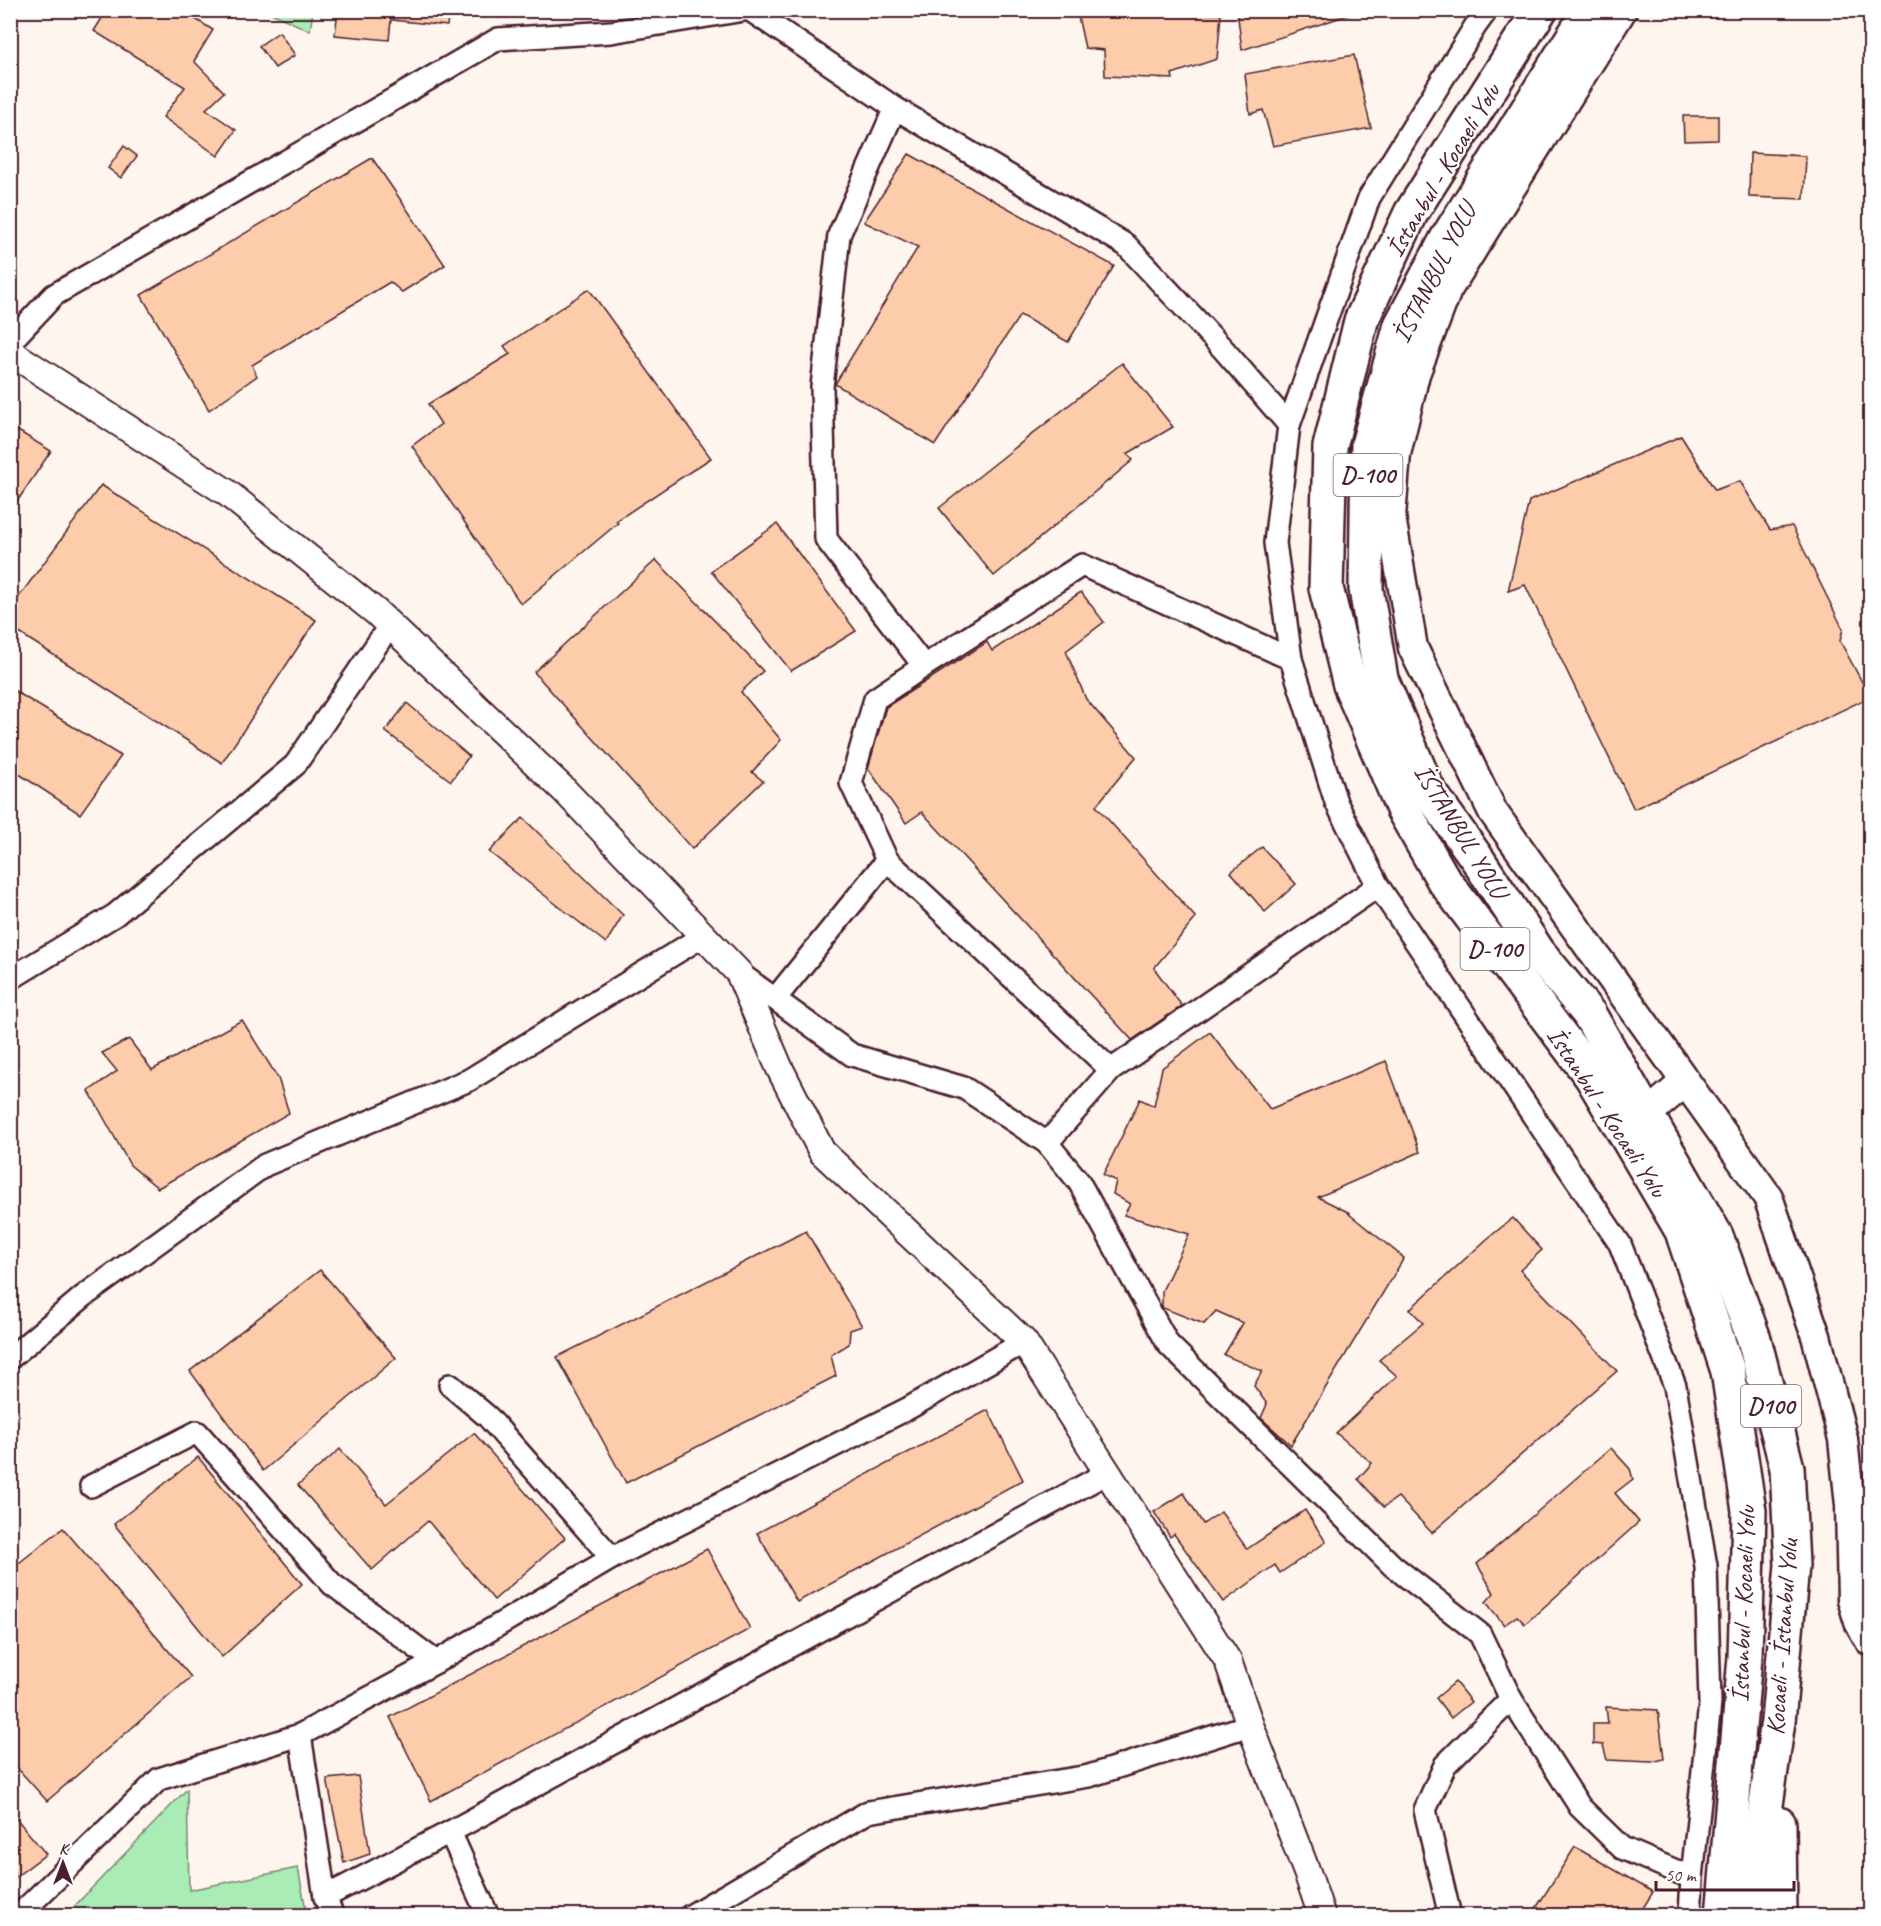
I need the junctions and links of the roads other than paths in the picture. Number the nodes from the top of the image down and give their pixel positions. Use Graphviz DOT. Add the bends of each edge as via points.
graph roads {
  1 [pos="744,10"];
  2 [pos="750,10"];
  3 [pos="1487,10"];
  4 [pos="1540,10"];
  5 [pos="1590,10"];
  6 [pos="1622,10"];
  7 [pos="895,108"];
  8 [pos="10,342"];
  9 [pos="10,351"];
  10 [pos="1289,426"];
  11 [pos="390,625"];
  12 [pos="1291,659"];
  13 [pos="924,666"];
  14 [pos="887,860"];
  15 [pos="1378,885"];
  16 [pos="703,936"];
  17 [pos="1538,952"];
  18 [pos="739,973"];
  19 [pos="10,979"];
  20 [pos="775,999"];
  21 [pos="1111,1070"];
  22 [pos="1685,1082"];
  23 [pos="1647,1115"];
  24 [pos="1047,1143"];
  25 [pos="1024,1342"];
  26 [pos="10,1358"];
  27 [pos="450,1385"];
  28 [pos="1107,1473"];
  29 [pos="91,1486"];
  30 [pos="612,1558"];
  31 [pos="1870,1641"];
  32 [pos="436,1662"];
  33 [pos="1511,1699"];
  34 [pos="1778,1721"];
  35 [pos="1250,1725"];
  36 [pos="300,1735"];
  37 [pos="450,1832"];
  38 [pos="1692,1878"];
  39 [pos="329,1906"];
  40 [pos="18,1916"];
  41 [pos="488,1916"];
  42 [pos="690,1916"];
  43 [pos="1322,1916"];
  44 [pos="1450,1916"];
  45 [pos="1690,1916"];
  46 [pos="1723,1916"];
  47 [pos="1750,1916"];
  48 [pos="1780,1916"];
  1 -- 8 [label="street" via="611,32 498,39 54,295"];
  2 -- 7 [label="street"];
  3 -- 10 [label="street" via="1369,198"];
  4 -- 46 [label="highway, İstanbul - Kocaeli Yolu / D-100" via="1411,213 1361,321 1330,447 1326,588 1350,685 1403,809 1443,879 1591,1077 1682,1232 1728,1371 1749,1511 1745,1657"];
  5 -- 17 [label="highway, İSTANBUL YOLU / D-100" via="1448,237 1401,325 1368,445 1365,589 1381,679 1427,788"];
  6 -- 22 [label="main road" via="1447,290 1415,374 1396,454 1391,517 1413,648 1493,812"];
  7 -- 10 [label="street" via="1126,245"];
  7 -- 13 [label="street" via="839,236 822,387 826,539"];
  9 -- 11 [label="street" via="226,492"];
  10 -- 12 [label="street" via="1275,543"];
  11 -- 16 [label="street" via="563,789"];
  11 -- 19 [label="street" via="295,765 115,915"];
  12 -- 13 [label="street" via="1082,565"];
  12 -- 15 [label="street" via="1336,802"];
  13 -- 14 [label="street" via="875,699 851,783"];
  14 -- 20 [label="street"];
  14 -- 21 [label="street"];
  15 -- 21 [label="street"];
  15 -- 38 [label="street" via="1620,1244 1675,1386 1706,1566 1710,1703"];
  16 -- 18 [label="street"];
  16 -- 26 [label="street" via="469,1080 265,1165 84,1296"];
  17 -- 23 [label="highway, Kocaeli - İstanbul Yolu / D100" via="1589,1014"];
  18 -- 20 [label="street"];
  18 -- 25 [label="street" via="779,1067 822,1152"];
  20 -- 24 [label="street" via="852,1054 963,1088"];
  21 -- 24 [label="street"];
  22 -- 23 [label="main road"];
  22 -- 31 [label="main road" via="1768,1197 1816,1336 1843,1439 1850,1505 1852,1599"];
  23 -- 34 [label="highway, Kocaeli - İstanbul Yolu / D100" via="1716,1236 1754,1339 1787,1468 1792,1565"];
  24 -- 33 [label="street" via="1079,1182 1167,1344 1393,1566 1480,1634"];
  25 -- 28 [label="street"];
  25 -- 30 [label="street" via="909,1408"];
  27 -- 30 [label="street" via="488,1417"];
  28 -- 35 [label="street" via="1228,1661"];
  28 -- 37 [label="street"];
  29 -- 32 [label="street" via="197,1432 332,1584"];
  30 -- 32 [label="street"];
  32 -- 36 [label="street"];
  33 -- 38 [label="street" via="1580,1807 1622,1848"];
  33 -- 44 [label="street" via="1445,1765 1425,1810"];
  34 -- 47 [label="highway, Kocaeli - İstanbul Yolu / D100"];
  34 -- 48 [label="highway"];
  35 -- 42 [label="street" via="1089,1776 868,1812"];
  35 -- 43 [label="street"];
  36 -- 39 [label="street"];
  36 -- 40 [label="street" via="159,1779"];
  37 -- 39 [label="street"];
  37 -- 41 [label="street"];
  38 -- 45 [label="street"];
}
